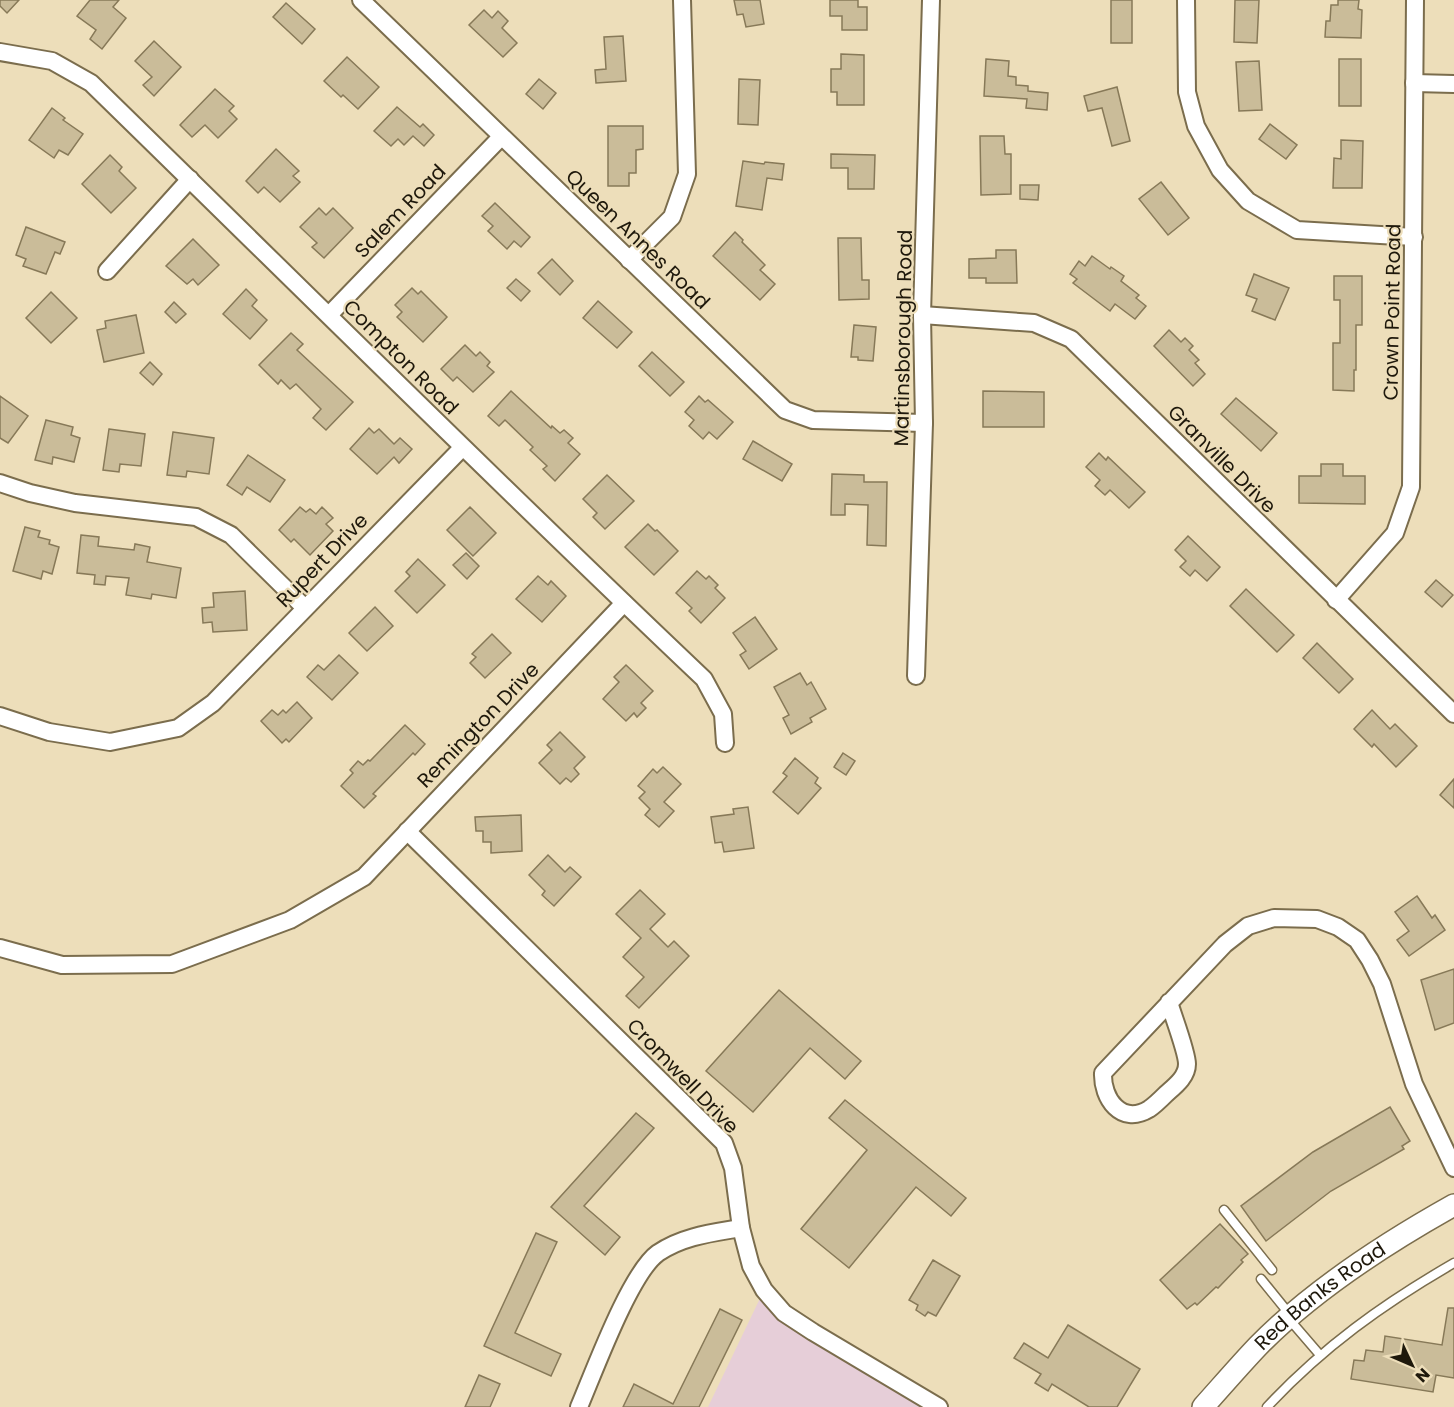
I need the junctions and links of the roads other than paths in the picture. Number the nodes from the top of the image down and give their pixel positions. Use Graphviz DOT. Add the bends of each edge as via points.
graph roads {
  1 [pos="361,0"];
  2 [pos="682,0"];
  3 [pos="931,0"];
  4 [pos="1186,0"];
  5 [pos="1415,0"];
  6 [pos="0,52"];
  7 [pos="1414,83"];
  8 [pos="1454,84"];
  9 [pos="501,137"];
  10 [pos="190,179"];
  11 [pos="1414,237"];
  12 [pos="629,260"];
  13 [pos="107,271"];
  14 [pos="329,315"];
  15 [pos="922,315"];
  16 [pos="924,423"];
  17 [pos="462,448"];
  18 [pos="0,483"];
  19 [pos="1336,600"];
  20 [pos="624,603"];
  21 [pos="305,608"];
  22 [pos="916,676"];
  23 [pos="1454,714"];
  24 [pos="0,716"];
  25 [pos="725,743"];
  26 [pos="406,831"];
  27 [pos="0,948"];
  28 [pos="1169,1002"];
  29 [pos="1454,1168"];
  30 [pos="1454,1205"];
  31 [pos="1224,1210"];
  32 [pos="741,1228"];
  33 [pos="1454,1263"];
  34 [pos="1272,1270"];
  35 [pos="1261,1279"];
  36 [pos="1291,1318"];
  37 [pos="1320,1355"];
  38 [pos="921,1402"];
  39 [pos="579,1407"];
  40 [pos="939,1407"];
  41 [pos="1203,1407"];
  42 [pos="1267,1407"];
  1 -- 9 [label="street, Queen Annes Road"];
  2 -- 12 [label="street" via="687,174 672,217"];
  3 -- 15 [label="street, Martinsborough Road"];
  4 -- 11 [label="street" via="1187,92 1196,126 1220,170 1248,201 1297,230"];
  5 -- 7 [label="street, Crown Point Road"];
  6 -- 10 [label="street, Compton Road" via="52,61 90,83"];
  7 -- 8 [label="street"];
  7 -- 11 [label="street, Crown Point Road"];
  9 -- 12 [label="street, Queen Annes Road"];
  9 -- 14 [label="street, Salem Road"];
  10 -- 13 [label="street"];
  10 -- 14 [label="street, Compton Road"];
  11 -- 19 [label="street, Crown Point Road" via="1411,487 1395,533"];
  12 -- 16 [label="street, Queen Annes Road" via="785,410 813,420"];
  14 -- 17 [label="street, Compton Road"];
  15 -- 16 [label="street, Martinsborough Road"];
  15 -- 19 [label="street, Granville Drive" via="1034,322 1071,339"];
  16 -- 22 [label="street, Martinsborough Road"];
  17 -- 20 [label="street, Compton Road"];
  17 -- 21 [label="street, Rupert Drive"];
  18 -- 21 [label="street" via="75,503 196,517 231,535"];
  19 -- 23 [label="street, Granville Drive"];
  20 -- 25 [label="street, Compton Road" via="704,679 723,714"];
  20 -- 26 [label="street, Remington Drive"];
  21 -- 24 [label="street, Rupert Drive" via="213,703 178,728 110,742 49,732"];
  26 -- 27 [label="street, Remington Drive" via="364,877 291,920 172,964 62,965"];
  26 -- 32 [label="street, Cromwell Drive" via="724,1143 733,1168"];
  28 -- 28 [label="street" via="1103,1073 1109,1103 1120,1110 1147,1110 1184,1076 1187,1064"];
  28 -- 29 [label="street" via="1248,926 1274,918 1296,917 1338,927 1357,940 1378,976 1414,1084"];
  30 -- 36 [label="street, Red Banks Road" via="1378,1251"];
  31 -- 34 [label="lane"];
  32 -- 38 [label="street, Cromwell Drive" via="751,1266 764,1290 784,1313"];
  32 -- 39 [label="street" via="683,1240 657,1254 634,1281"];
  33 -- 37 [label="lane" via="1389,1302"];
  35 -- 36 [label="lane"];
  36 -- 37 [label="lane"];
  36 -- 41 [label="street, Red Banks Road" via="1259,1345"];
  37 -- 42 [label="lane"];
  38 -- 40 [label="street, Cromwell Drive"];
}
